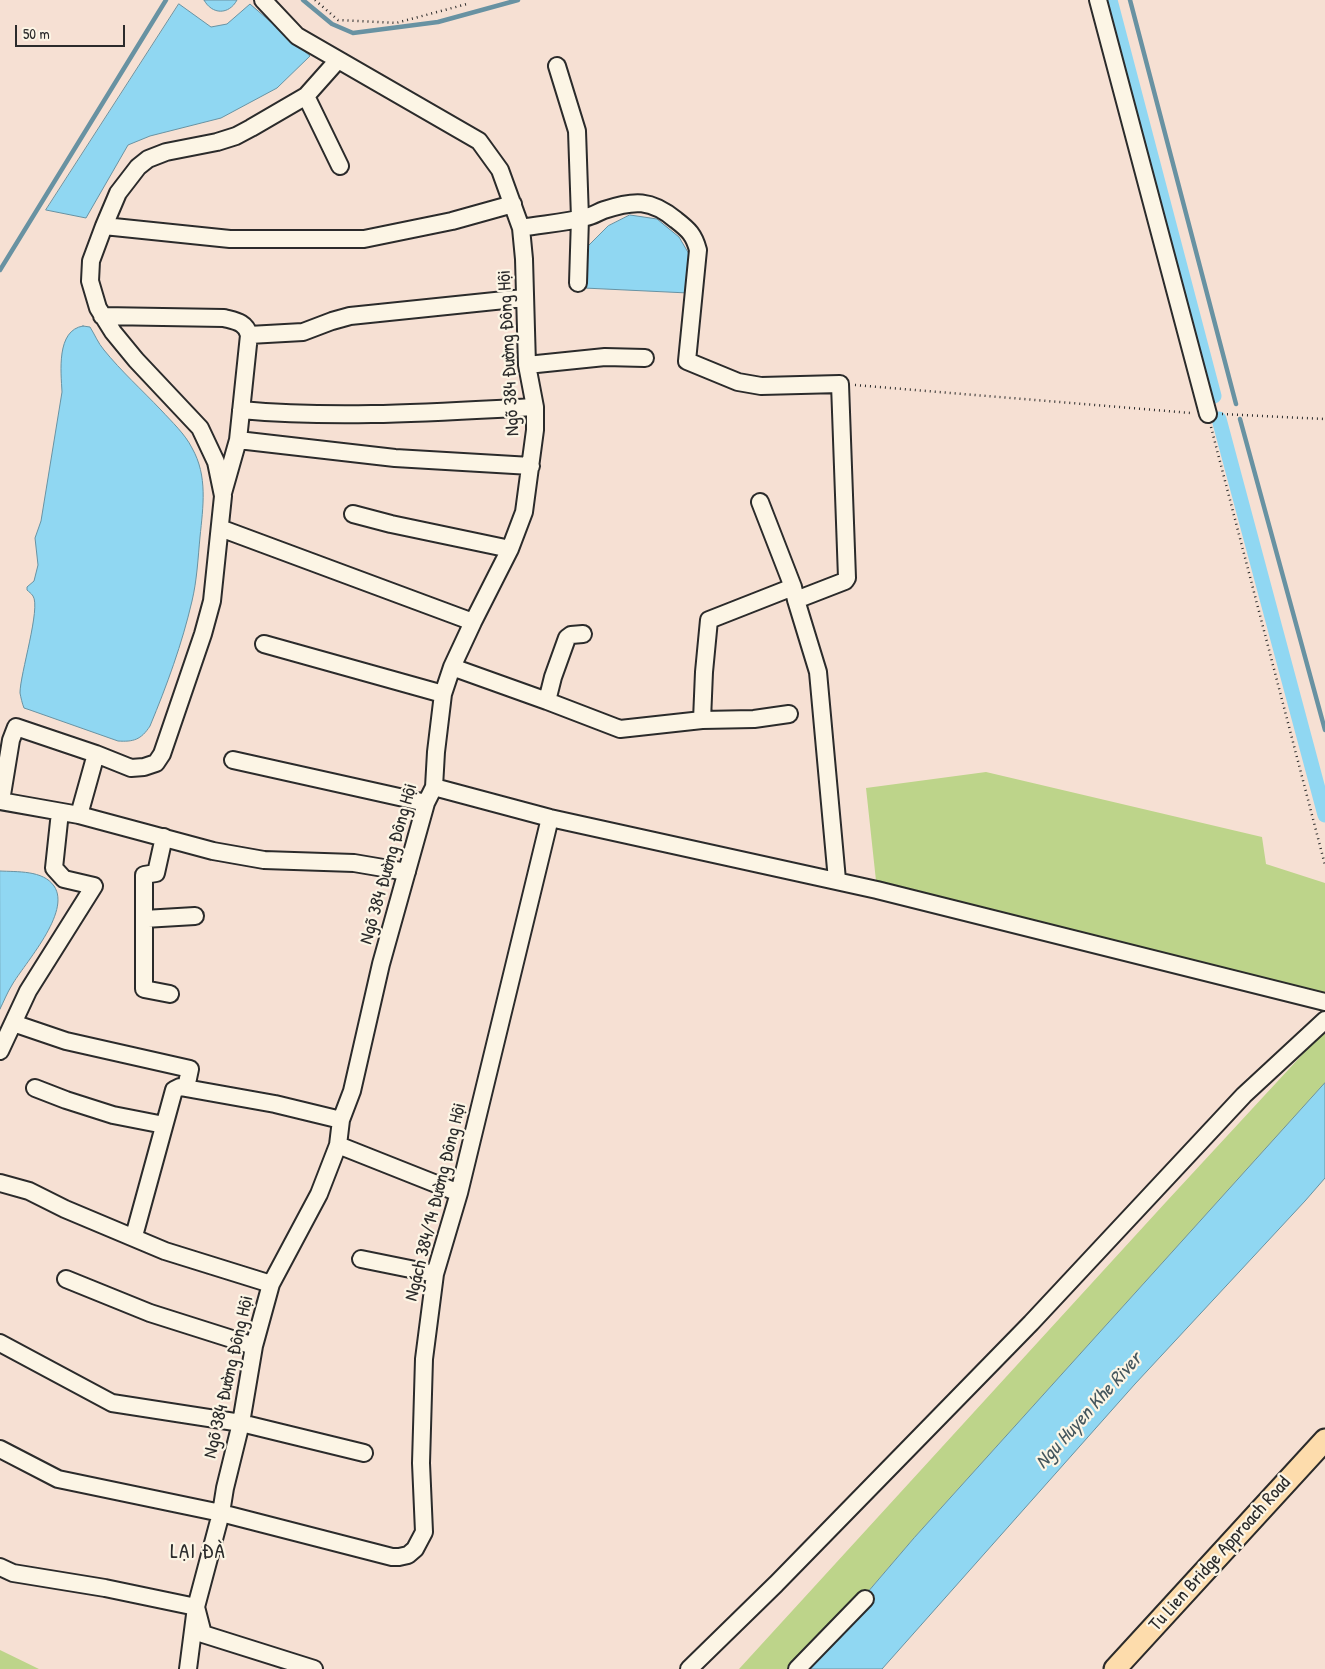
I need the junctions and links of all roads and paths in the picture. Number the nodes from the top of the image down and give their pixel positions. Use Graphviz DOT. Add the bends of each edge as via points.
graph roads {
  1 [pos="263,0"];
  2 [pos="315,0"];
  3 [pos="1098,0"];
  4 [pos="467,4"];
  5 [pos="338,60"];
  6 [pos="557,66"];
  7 [pos="306,96"];
  8 [pos="340,166"];
  9 [pos="513,204"];
  10 [pos="580,218"];
  11 [pos="104,226"];
  12 [pos="521,228"];
  13 [pos="578,283"];
  14 [pos="524,298"];
  15 [pos="102,316"];
  16 [pos="249,335"];
  17 [pos="645,358"];
  18 [pos="527,365"];
  19 [pos="840,384"];
  20 [pos="535,407"];
  21 [pos="241,410"];
  22 [pos="1208,414"];
  23 [pos="1325,419"];
  24 [pos="238,440"];
  25 [pos="531,466"];
  26 [pos="222,496"];
  27 [pos="760,502"];
  28 [pos="353,514"];
  29 [pos="220,528"];
  30 [pos="510,549"];
  31 [pos="795,593"];
  32 [pos="473,622"];
  33 [pos="583,634"];
  34 [pos="264,644"];
  35 [pos="452,667"];
  36 [pos="443,694"];
  37 [pos="547,701"];
  38 [pos="789,714"];
  39 [pos="702,720"];
  40 [pos="96,754"];
  41 [pos="233,760"];
  42 [pos="434,787"];
  43 [pos="1,801"];
  44 [pos="426,803"];
  45 [pos="60,812"];
  46 [pos="79,815"];
  47 [pos="550,818"];
  48 [pos="164,837"];
  49 [pos="1325,865"];
  50 [pos="407,872"];
  51 [pos="837,880"];
  52 [pos="195,916"];
  53 [pos="144,919"];
  54 [pos="170,994"];
  55 [pos="1325,1002"];
  56 [pos="1325,1020"];
  57 [pos="13,1023"];
  58 [pos="0,1051"];
  59 [pos="34,1088"];
  60 [pos="186,1088"];
  61 [pos="341,1120"];
  62 [pos="164,1125"];
  63 [pos="338,1145"];
  64 [pos="0,1183"];
  65 [pos="459,1193"];
  66 [pos="134,1236"];
  67 [pos="361,1259"];
  68 [pos="435,1274"];
  69 [pos="66,1279"];
  70 [pos="271,1284"];
  71 [pos="0,1344"];
  72 [pos="254,1346"];
  73 [pos="241,1424"];
  74 [pos="1325,1440"];
  75 [pos="0,1449"];
  76 [pos="364,1452"];
  77 [pos="221,1513"];
  78 [pos="0,1567"];
  79 [pos="865,1598"];
  80 [pos="196,1607"];
  81 [pos="188,1669"];
  82 [pos="314,1669"];
  83 [pos="689,1669"];
  84 [pos="797,1669"];
  85 [pos="1115,1669"];
  1 -- 5 [label="street, Ngõ 384 Đường Đông Hội" via="298,36"];
  2 -- 4 [label="path" via="338,20 396,23"];
  3 -- 22 [label="street"];
  5 -- 7 [label="street"];
  5 -- 9 [label="street, Ngõ 384 Đường Đông Hội" via="479,141 500,170"];
  6 -- 10 [label="street" via="577,131"];
  7 -- 8 [label="street"];
  7 -- 11 [label="street" via="236,136 148,159 118,194"];
  9 -- 11 [label="street" via="452,221 364,239 230,240"];
  9 -- 12 [label="street, Ngõ 384 Đường Đông Hội"];
  10 -- 12 [label="street"];
  10 -- 13 [label="street"];
  10 -- 19 [label="street" via="634,202 664,209 688,229 695,239 698,262 687,361 738,382 761,386"];
  11 -- 15 [label="street" via="91,261 90,281"];
  12 -- 14 [label="street, Ngõ 384 Đường Đông Hội"];
  14 -- 16 [label="street" via="350,316 303,332"];
  14 -- 18 [label="street, Ngõ 384 Đường Đông Hội"];
  15 -- 16 [label="street" via="224,318 239,321"];
  15 -- 26 [label="street" via="136,360 200,428 216,462"];
  16 -- 21 [label="street"];
  17 -- 18 [label="street" via="605,357"];
  18 -- 20 [label="street, Ngõ 384 Đường Đông Hội"];
  19 -- 22 [label="path"];
  19 -- 31 [label="street" via="847,578"];
  20 -- 21 [label="street" via="383,414"];
  20 -- 25 [label="street, Ngõ 384 Đường Đông Hội"];
  21 -- 24 [label="street"];
  22 -- 23 [label="path"];
  22 -- 49 [label="path"];
  24 -- 25 [label="street" via="395,458"];
  24 -- 26 [label="street"];
  25 -- 30 [label="street, Ngõ 384 Đường Đông Hội" via="524,512"];
  26 -- 29 [label="street"];
  27 -- 31 [label="street"];
  28 -- 30 [label="street"];
  29 -- 32 [label="street"];
  29 -- 40 [label="street" via="210,610 162,754 156,763 131,768"];
  30 -- 32 [label="street, Ngõ 384 Đường Đông Hội"];
  31 -- 39 [label="street" via="709,620"];
  31 -- 51 [label="street" via="818,672"];
  32 -- 35 [label="street, Ngõ 384 Đường Đông Hội"];
  33 -- 37 [label="street" via="567,638"];
  34 -- 36 [label="street"];
  35 -- 36 [label="street, Ngõ 384 Đường Đông Hội"];
  35 -- 37 [label="street"];
  36 -- 42 [label="street, Ngõ 384 Đường Đông Hội"];
  37 -- 39 [label="street" via="620,730"];
  38 -- 39 [label="street" via="754,719"];
  40 -- 43 [label="street" via="16,727 10,740"];
  40 -- 46 [label="street"];
  41 -- 44 [label="street"];
  42 -- 44 [label="street, Ngõ 384 Đường Đông Hội"];
  42 -- 47 [label="street"];
  43 -- 45 [label="street"];
  44 -- 50 [label="street, Ngõ 384 Đường Đông Hội"];
  45 -- 46 [label="street"];
  45 -- 57 [label="street" via="54,868 64,879 94,886 28,992"];
  46 -- 48 [label="street"];
  47 -- 51 [label="street"];
  47 -- 65 [label="street, Ngách 384/14 Đường Đông Hội"];
  48 -- 50 [label="street" via="213,851 264,860 354,863"];
  48 -- 53 [label="street" via="156,873 144,875"];
  50 -- 61 [label="street, Ngõ 384 Đường Đông Hội" via="381,964 352,1091"];
  51 -- 55 [label="street"];
  52 -- 53 [label="street"];
  53 -- 54 [label="street" via="144,989"];
  56 -- 83 [label="street" via="1244,1095 1031,1324"];
  57 -- 58 [label="street"];
  57 -- 60 [label="street" via="66,1041 190,1069"];
  59 -- 62 [label="street" via="113,1115"];
  60 -- 61 [label="street"];
  60 -- 62 [label="street" via="174,1090"];
  61 -- 63 [label="street, Ngõ 384 Đường Đông Hội"];
  62 -- 66 [label="street"];
  63 -- 65 [label="street"];
  63 -- 70 [label="street, Ngõ 384 Đường Đông Hội" via="319,1194"];
  64 -- 66 [label="street" via="29,1190 65,1209"];
  65 -- 68 [label="street, Ngách 384/14 Đường Đông Hội"];
  66 -- 70 [label="street" via="165,1251"];
  67 -- 68 [label="street"];
  68 -- 77 [label="street, Ngách 384/14 Đường Đông Hội" via="424,1359 421,1463 424,1532 415,1549 408,1555 392,1557"];
  69 -- 72 [label="street" via="150,1313"];
  70 -- 72 [label="street, Ngõ 384 Đường Đông Hội"];
  71 -- 73 [label="street" via="112,1403"];
  72 -- 73 [label="street, Ngõ 384 Đường Đông Hội"];
  73 -- 76 [label="street"];
  73 -- 77 [label="street, Ngõ 384 Đường Đông Hội"];
  74 -- 85 [label="main road, Tu Lien Bridge Approach Road"];
  75 -- 77 [label="street, Ngách 384/14 Đường Đông Hội" via="58,1478"];
  77 -- 80 [label="street, Ngõ 384 Đường Đông Hội"];
  78 -- 80 [label="street" via="13,1573"];
  79 -- 84 [label="street"];
  80 -- 81 [label="street, Ngõ 384 Đường Đông Hội"];
  80 -- 82 [label="street" via="203,1634"];
}
